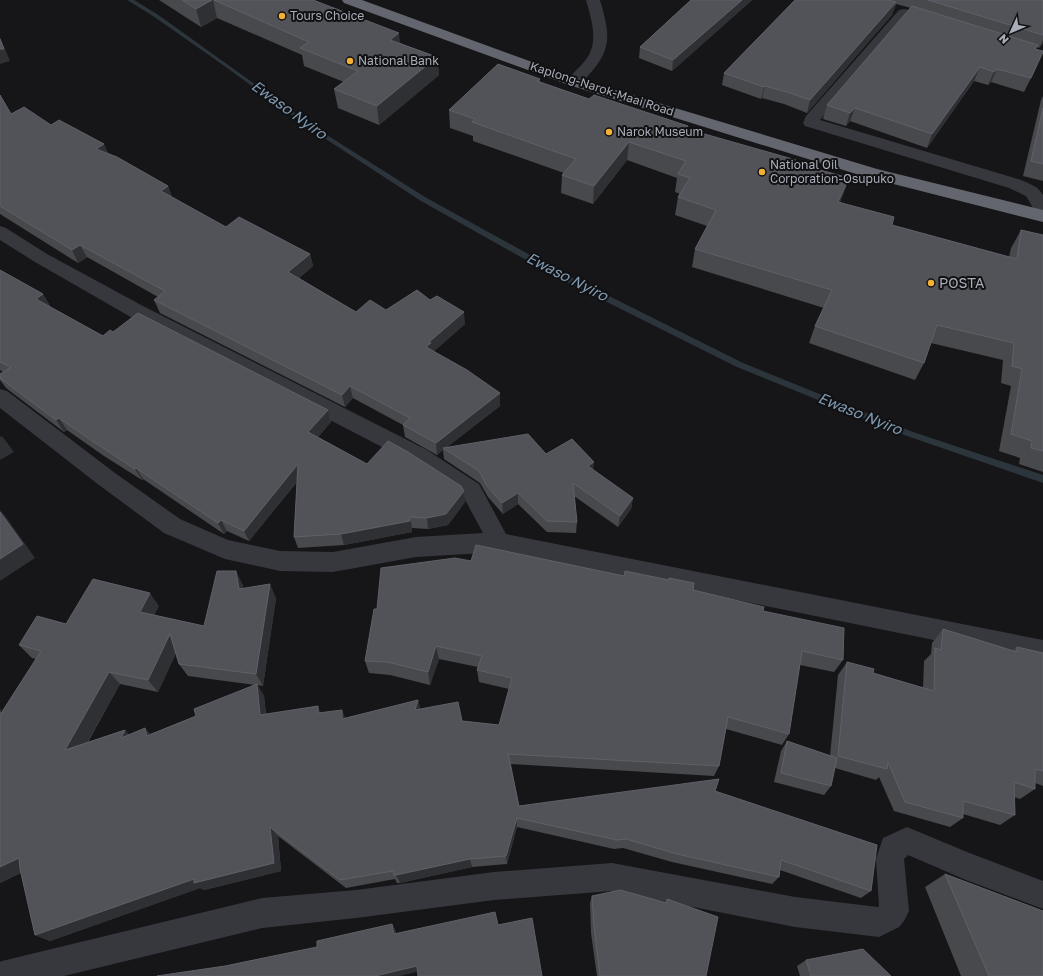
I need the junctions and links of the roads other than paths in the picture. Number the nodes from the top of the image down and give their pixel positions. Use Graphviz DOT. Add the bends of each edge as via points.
graph roads {
  1 [pos="350,0"];
  2 [pos="593,0"];
  3 [pos="904,13"];
  4 [pos="574,82"];
  5 [pos="1043,211"];
  6 [pos="1043,216"];
  7 [pos="0,232"];
  8 [pos="0,396"];
  9 [pos="499,542"];
  10 [pos="1043,651"];
  11 [pos="1043,895"];
  12 [pos="2,976"];
  1 -- 4 [label="highway, Kaplong-Narok-Maai Road"];
  2 -- 4 [label="street" via="601,44 595,58"];
  3 -- 5 [label="street" via="811,123 1014,184 1033,192"];
  4 -- 6 [label="highway, Kaplong-Narok-Maai Road" via="872,173"];
  7 -- 9 [label="street" via="136,311 419,456 471,490"];
  8 -- 9 [label="street" via="172,526 225,549 280,562 333,562 416,547"];
  9 -- 10 [label="street"];
  11 -- 12 [label="street" via="907,841 893,848 890,859 894,911 879,922 795,912 612,877 494,886 262,913"];
}
